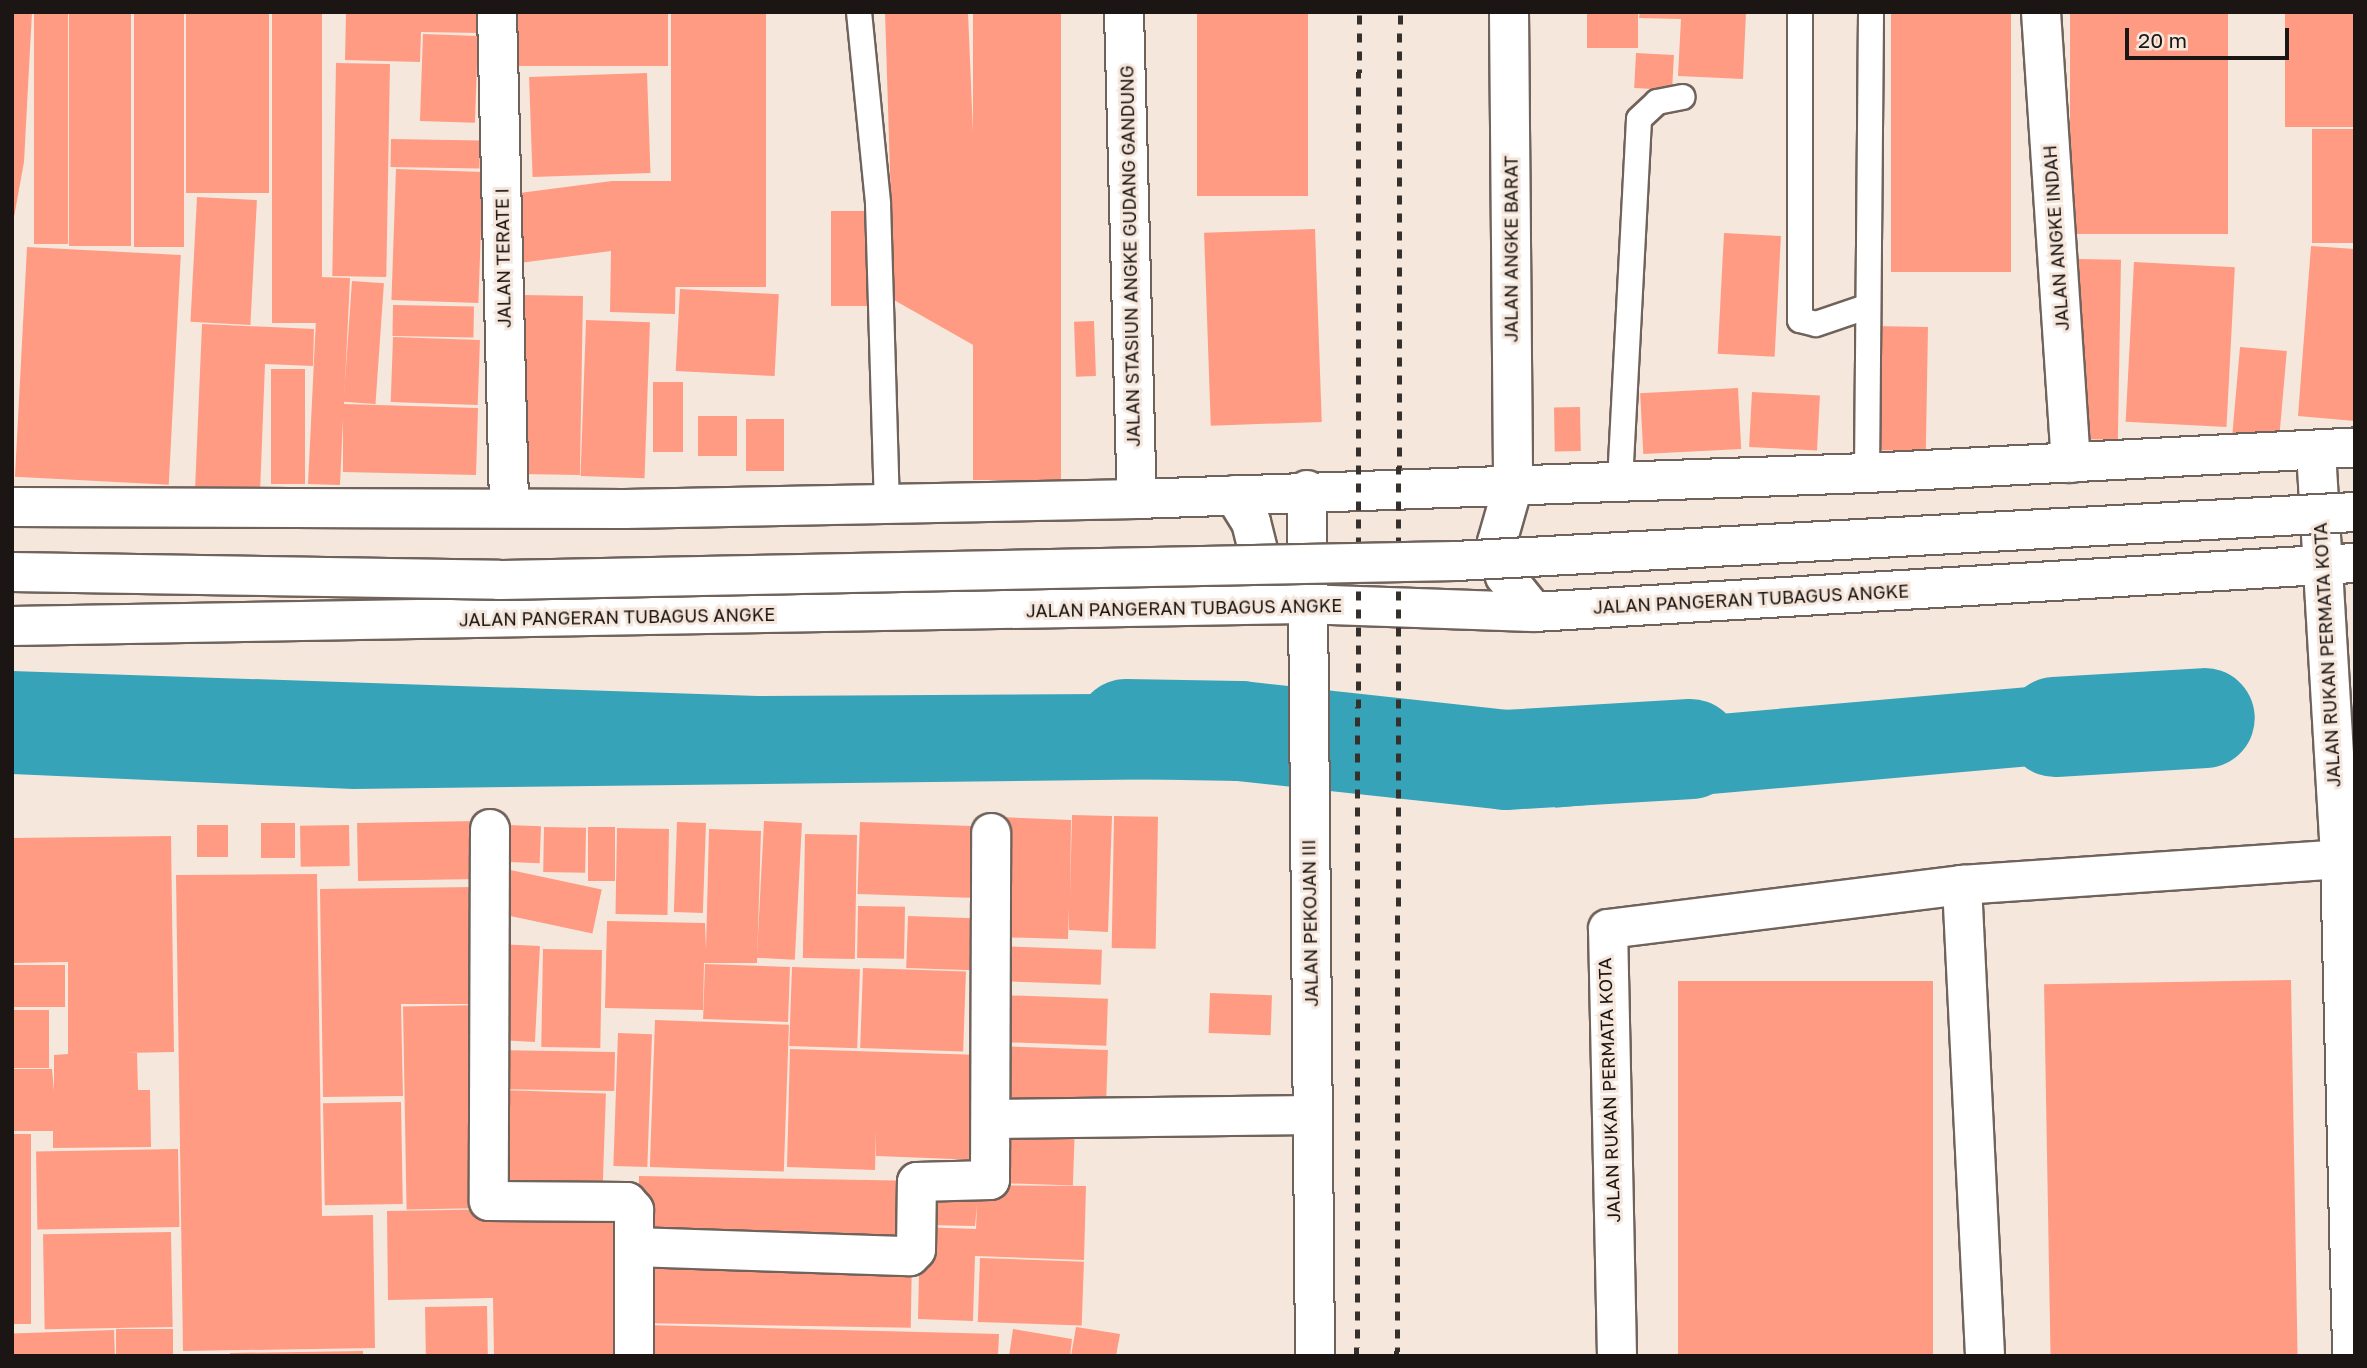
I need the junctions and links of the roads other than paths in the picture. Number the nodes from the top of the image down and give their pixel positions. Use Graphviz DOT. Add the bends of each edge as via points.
graph roads {
  1 [pos="497,12"];
  2 [pos="859,12"];
  3 [pos="1124,12"];
  4 [pos="1509,12"];
  5 [pos="1800,12"];
  6 [pos="1871,12"];
  7 [pos="2041,12"];
  8 [pos="1683,97"];
  9 [pos="1866,307"];
  10 [pos="2355,447"];
  11 [pos="2316,451"];
  12 [pos="2071,463"];
  13 [pos="1867,473"];
  14 [pos="1620,482"];
  15 [pos="1513,486"];
  16 [pos="1307,491"];
  17 [pos="1234,495"];
  18 [pos="1136,499"];
  19 [pos="509,504"];
  20 [pos="887,504"];
  21 [pos="12,507"];
  22 [pos="2355,512"];
  23 [pos="12,572"];
  24 [pos="2333,577"];
  25 [pos="1312,605"];
  26 [pos="1245,608"];
  27 [pos="1534,612"];
  28 [pos="12,626"];
  29 [pos="490,829"];
  30 [pos="991,833"];
  31 [pos="2347,858"];
  32 [pos="1962,885"];
  33 [pos="1312,1115"];
  34 [pos="991,1119"];
  35 [pos="634,1247"];
  36 [pos="634,1356"];
  37 [pos="1315,1356"];
  38 [pos="1617,1356"];
  39 [pos="1985,1356"];
  40 [pos="2352,1356"];
  1 -- 19 [label="street, JALAN TERATE I"];
  2 -- 20 [label="lane" via="878,204"];
  3 -- 18 [label="street, JALAN STASIUN ANGKE GUDANG GANDUNG"];
  4 -- 15 [label="street, JALAN ANGKE BARAT"];
  5 -- 9 [label="lane" via="1800,320 1816,324"];
  6 -- 9 [label="lane"];
  7 -- 12 [label="street, JALAN ANGKE INDAH"];
  8 -- 14 [label="lane" via="1657,102 1639,119"];
  9 -- 13 [label="lane"];
  10 -- 11 [label="street"];
  11 -- 12 [label="street"];
  11 -- 24 [label="street, JALAN RUKAN PERMATA KOTA"];
  12 -- 13 [label="street"];
  13 -- 14 [label="street"];
  14 -- 15 [label="street"];
  15 -- 16 [label="street"];
  15 -- 27 [label="street, JALAN ANGKE BARAT" via="1497,541 1505,576"];
  16 -- 17 [label="street"];
  16 -- 25 [label="street, JALAN PEKOJAN III"];
  17 -- 18 [label="street"];
  17 -- 26 [label="street" via="1251,522 1258,551 1257,580"];
  18 -- 20 [label="street"];
  19 -- 20 [label="street"];
  19 -- 21 [label="street"];
  22 -- 23 [label="street, bridge" via="1456,561 499,580"];
  24 -- 27 [label="street, JALAN PANGERAN TUBAGUS ANGKE"];
  24 -- 31 [label="street, JALAN RUKAN PERMATA KOTA" via="2332,762"];
  25 -- 26 [label="street, JALAN PANGERAN TUBAGUS ANGKE"];
  25 -- 27 [label="street, JALAN PANGERAN TUBAGUS ANGKE"];
  25 -- 33 [label="street, JALAN PEKOJAN III" via="1308,813"];
  26 -- 28 [label="street, JALAN PANGERAN TUBAGUS ANGKE"];
  29 -- 35 [label="street" via="489,1201 627,1202 634,1210"];
  30 -- 34 [label="street"];
  31 -- 32 [label="street, JALAN RUKAN PERMATA KOTA"];
  31 -- 40 [label="street, JALAN RUKAN PERMATA KOTA"];
  32 -- 38 [label="street, JALAN RUKAN PERMATA KOTA" via="1608,929"];
  32 -- 39 [label="street"];
  33 -- 34 [label="street"];
  33 -- 37 [label="street, JALAN PEKOJAN III"];
  34 -- 35 [label="street" via="990,1180 917,1182 916,1250 910,1256"];
  35 -- 36 [label="street"];
}
